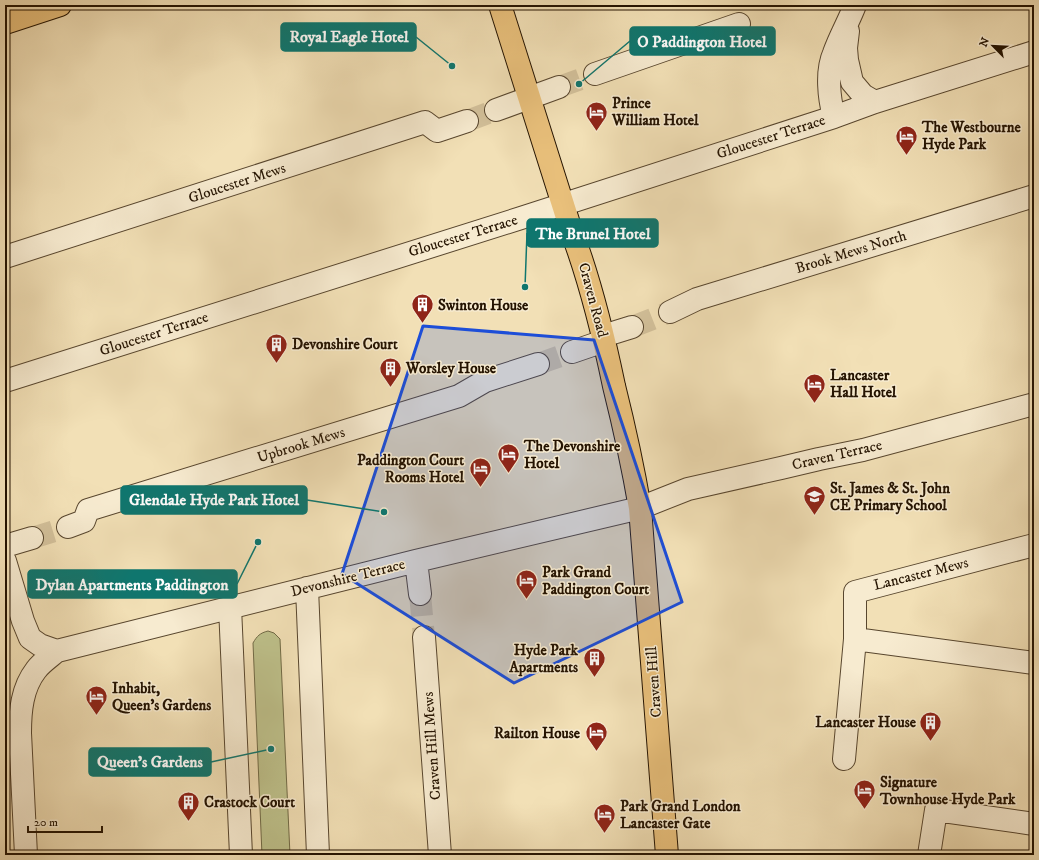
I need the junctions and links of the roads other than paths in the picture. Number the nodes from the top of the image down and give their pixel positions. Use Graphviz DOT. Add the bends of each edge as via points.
graph roads {
  1 [pos="60,5"];
  2 [pos="500,5"];
  3 [pos="852,12"];
  4 [pos="5,23"];
  5 [pos="739,24"];
  6 [pos="1034,52"];
  7 [pos="595,74"];
  8 [pos="559,87"];
  9 [pos="529,98"];
  10 [pos="875,102"];
  11 [pos="496,110"];
  12 [pos="834,117"];
  13 [pos="467,121"];
  14 [pos="1034,196"];
  15 [pos="563,204"];
  16 [pos="5,257"];
  17 [pos="670,312"];
  18 [pos="632,326"];
  19 [pos="604,339"];
  20 [pos="572,352"];
  21 [pos="538,364"];
  22 [pos="5,381"];
  23 [pos="1034,404"];
  24 [pos="640,508"];
  25 [pos="68,527"];
  26 [pos="32,538"];
  27 [pos="5,546"];
  28 [pos="1034,546"];
  29 [pos="5,561"];
  30 [pos="416,561"];
  31 [pos="307,588"];
  32 [pos="420,594"];
  33 [pos="230,608"];
  34 [pos="424,637"];
  35 [pos="855,639"];
  36 [pos="57,651"];
  37 [pos="1034,663"];
  38 [pos="13,735"];
  39 [pos="844,759"];
  40 [pos="1034,824"];
  41 [pos="26,855"];
  42 [pos="241,855"];
  43 [pos="318,855"];
  44 [pos="440,855"];
  45 [pos="667,855"];
  46 [pos="929,855"];
  1 -- 4 [label="main road"];
  2 -- 9 [label="main road, Craven Road"];
  3 -- 10 [label="street" via="846,48 852,82 863,95"];
  3 -- 12 [label="street" via="833,54 829,74"];
  5 -- 7 [label="street"];
  6 -- 10 [label="street, Gloucester Terrace"];
  8 -- 9 [label="street"];
  9 -- 11 [label="street"];
  9 -- 15 [label="main road, Craven Road"];
  10 -- 12 [label="street, Gloucester Terrace"];
  12 -- 15 [label="street, Gloucester Terrace"];
  13 -- 16 [label="street, Gloucester Mews" via="437,131 426,122"];
  14 -- 17 [label="street, Brook Mews North" via="697,299"];
  15 -- 19 [label="main road, Craven Road"];
  15 -- 22 [label="street, Gloucester Terrace"];
  18 -- 19 [label="street"];
  19 -- 20 [label="street"];
  19 -- 24 [label="main road, Craven Road"];
  21 -- 25 [label="street, Upbrook Mews" via="484,381 459,396 88,510 84,521"];
  23 -- 24 [label="street, Craven Terrace" via="863,450 688,489"];
  24 -- 30 [label="street, Devonshire Terrace"];
  24 -- 45 [label="main road, Craven Hill"];
  26 -- 27 [label="street"];
  28 -- 35 [label="street, Lancaster Mews" via="855,592"];
  29 -- 36 [label="street" via="30,638"];
  30 -- 31 [label="street, Devonshire Terrace"];
  30 -- 32 [label="street"];
  31 -- 33 [label="street, Devonshire Terrace"];
  31 -- 43 [label="street"];
  33 -- 36 [label="street, Devonshire Terrace"];
  33 -- 42 [label="street"];
  34 -- 44 [label="street, Craven Hill Mews"];
  35 -- 37 [label="street"];
  35 -- 39 [label="street, Lancaster Mews"];
  36 -- 38 [label="street" via="36,669 27,683"];
  38 -- 41 [label="street"];
  40 -- 46 [label="street" via="936,810"];
}
